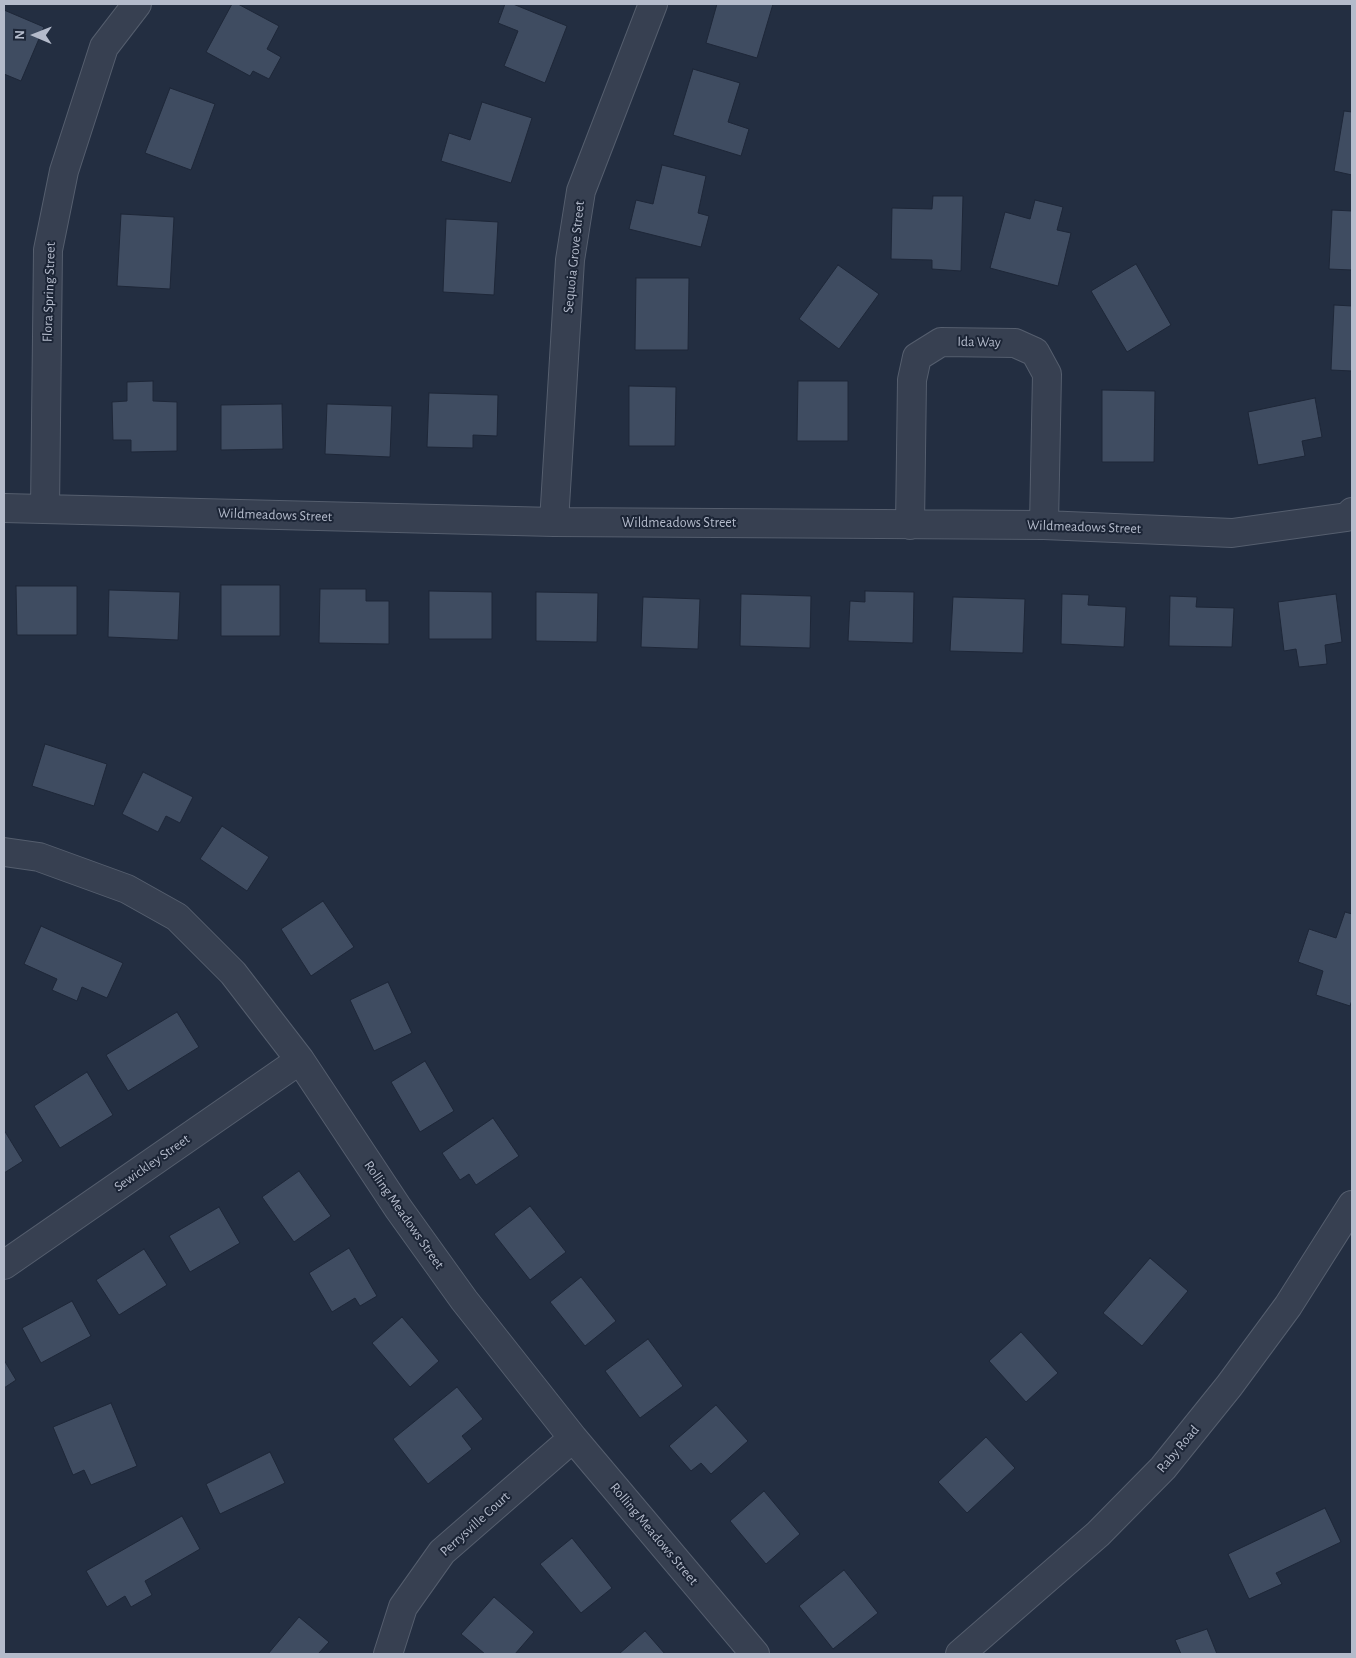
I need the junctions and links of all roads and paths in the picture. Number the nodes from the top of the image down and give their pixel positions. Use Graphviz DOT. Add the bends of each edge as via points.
graph roads {
  1 [pos="137,4"];
  2 [pos="653,4"];
  3 [pos="4,508"];
  4 [pos="44,509"];
  5 [pos="1352,512"];
  6 [pos="554,522"];
  7 [pos="910,525"];
  8 [pos="1044,525"];
  9 [pos="4,852"];
  10 [pos="300,1060"];
  11 [pos="1352,1205"];
  12 [pos="4,1265"];
  13 [pos="573,1438"];
  14 [pos="388,1654"];
  15 [pos="755,1654"];
  16 [pos="960,1654"];
  1 -- 4 [label="street, Flora Spring Street" via="104,47 64,171 48,250"];
  2 -- 6 [label="street, Sequoia Grove Street" via="581,190 570,260"];
  3 -- 4 [label="street, Wildmeadows Street"];
  4 -- 6 [label="street, Wildmeadows Street"];
  5 -- 8 [label="street, Wildmeadows Street" via="1347,517 1232,533"];
  6 -- 7 [label="street, Wildmeadows Street"];
  7 -- 8 [label="street, Wildmeadows Street"];
  7 -- 8 [label="street, Ida Way" via="912,380 917,356 941,342 1015,343 1035,352 1047,374"];
  9 -- 10 [label="street, Rolling Meadows Street" via="39,857 127,889 177,917 233,973"];
  10 -- 12 [label="street, Sewickley Street"];
  10 -- 13 [label="street, Rolling Meadows Street" via="398,1208 464,1300"];
  11 -- 16 [label="street, Raby Road" via="1288,1306 1163,1468 1098,1534"];
  13 -- 14 [label="street, Perrysville Court" via="442,1552 403,1607"];
  13 -- 15 [label="street, Rolling Meadows Street"];
}
